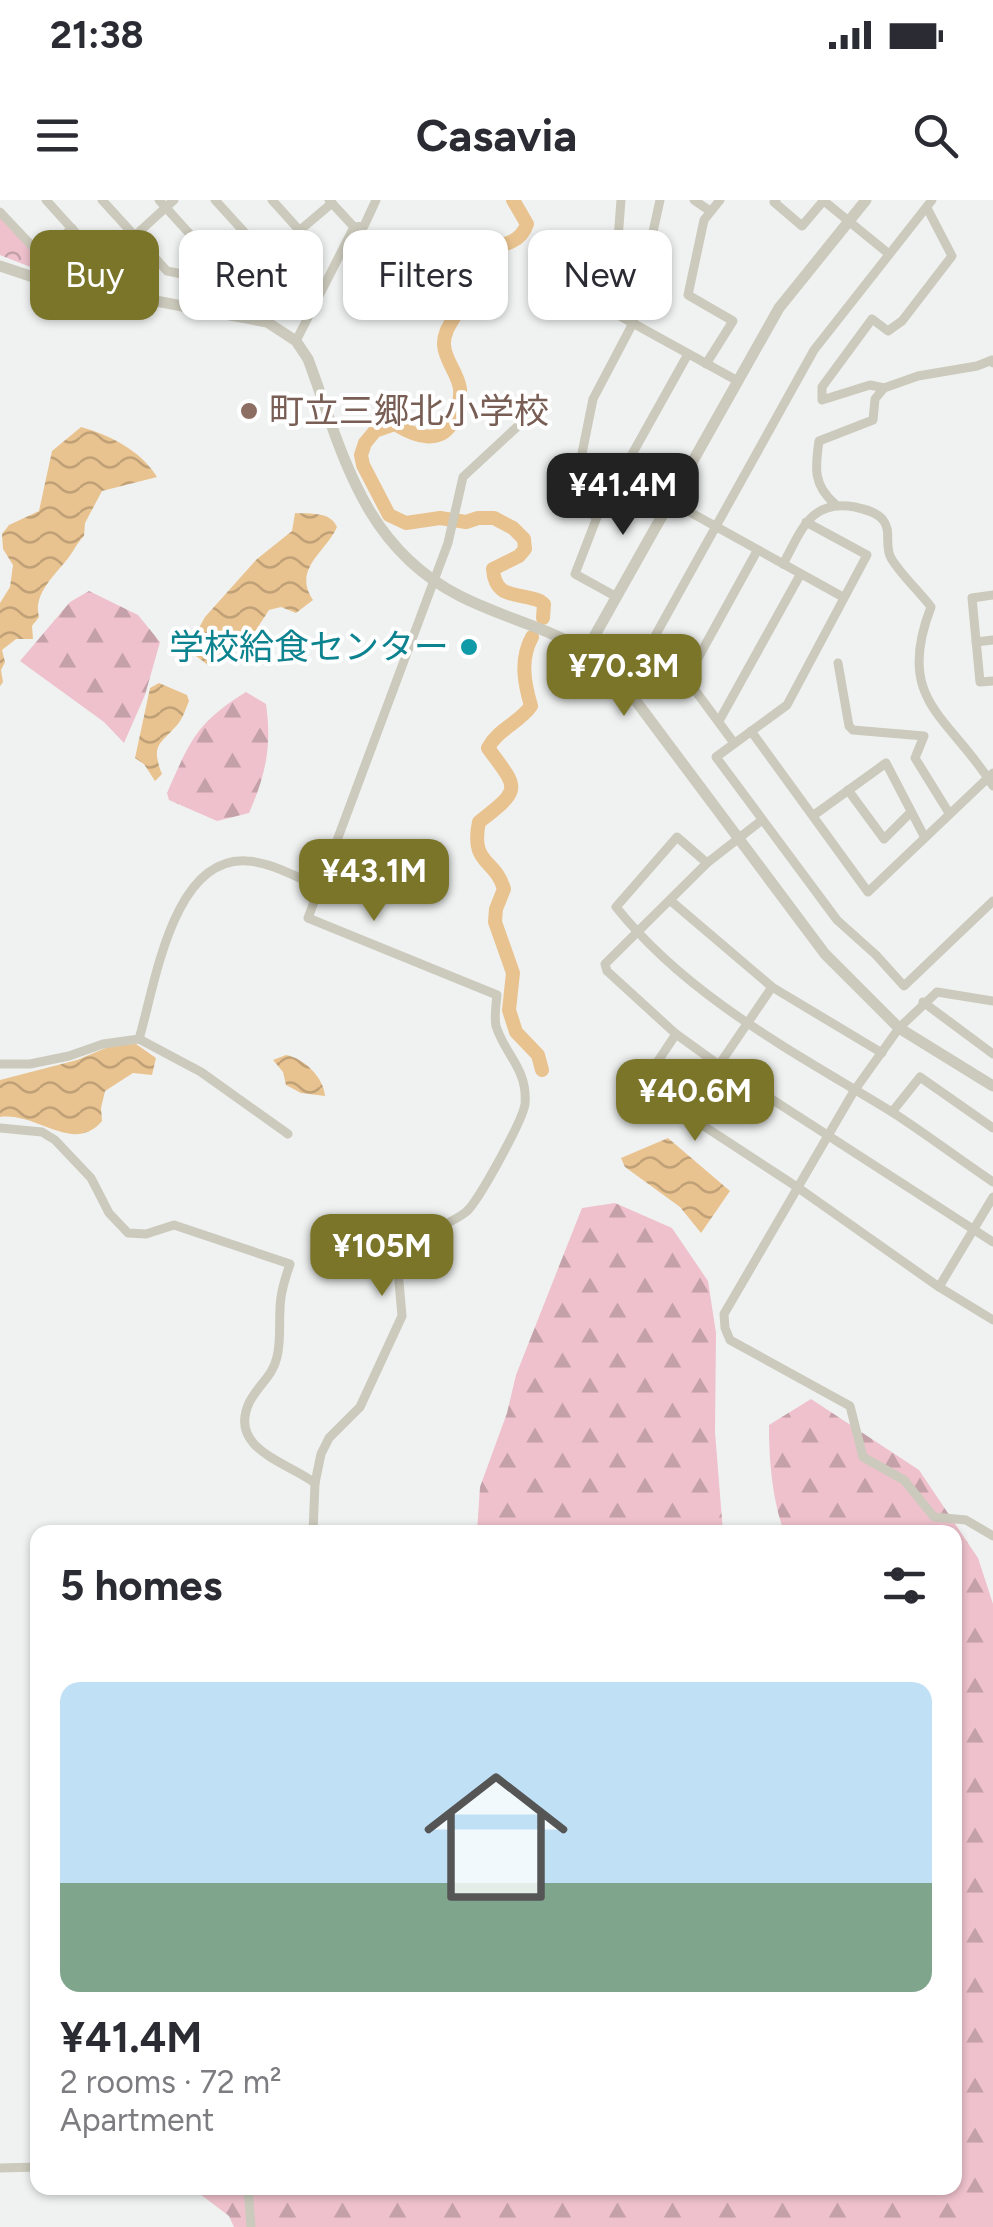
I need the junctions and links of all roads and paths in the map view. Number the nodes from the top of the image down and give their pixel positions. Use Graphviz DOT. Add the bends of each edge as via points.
graph roads {
  1 [pos="46,200"];
  2 [pos="102,200"];
  3 [pos="215,200"];
  4 [pos="272,200"];
  5 [pos="376,200"];
  6 [pos="622,200"];
  7 [pos="660,200"];
  8 [pos="694,200"];
  9 [pos="720,200"];
  10 [pos="776,200"];
  11 [pos="824,200"];
  12 [pos="866,200"];
  13 [pos="166,202"];
  14 [pos="331,202"];
  15 [pos="930,204"];
  16 [pos="0,212"];
  17 [pos="710,212"];
  18 [pos="848,222"];
  19 [pos="354,227"];
  20 [pos="72,228"];
  21 [pos="130,230"];
  22 [pos="140,230"];
  23 [pos="188,230"];
  24 [pos="242,230"];
  25 [pos="299,230"];
  26 [pos="301,230"];
  27 [pos="889,254"];
  28 [pos="1,269"];
  29 [pos="30,277"];
  30 [pos="258,320"];
  31 [pos="633,324"];
  32 [pos="296,340"];
  33 [pos="688,354"];
  34 [pos="993,363"];
  35 [pos="706,364"];
  36 [pos="800,374"];
  37 [pos="736,380"];
  38 [pos="822,387"];
  39 [pos="884,388"];
  40 [pos="532,413"];
  41 [pos="668,500"];
  42 [pos="835,504"];
  43 [pos="598,518"];
  44 [pos="806,522"];
  45 [pos="714,527"];
  46 [pos="757,551"];
  47 [pos="783,564"];
  48 [pos="800,574"];
  49 [pos="433,580"];
  50 [pos="993,595"];
  51 [pos="615,596"];
  52 [pos="843,597"];
  53 [pos="993,640"];
  54 [pos="976,642"];
  55 [pos="586,650"];
  56 [pos="838,663"];
  57 [pos="687,678"];
  58 [pos="993,681"];
  59 [pos="719,721"];
  60 [pos="751,731"];
  61 [pos="734,743"];
  62 [pos="992,779"];
  63 [pos="848,790"];
  64 [pos="911,812"];
  65 [pos="949,814"];
  66 [pos="814,815"];
  67 [pos="762,820"];
  68 [pos="924,836"];
  69 [pos="738,838"];
  70 [pos="707,864"];
  71 [pos="320,886"];
  72 [pos="670,901"];
  73 [pos="993,901"];
  74 [pos="636,932"];
  75 [pos="772,987"];
  76 [pos="993,1001"];
  77 [pos="924,1002"];
  78 [pos="747,1024"];
  79 [pos="899,1028"];
  80 [pos="676,1034"];
  81 [pos="139,1039"];
  82 [pos="882,1053"];
  83 [pos="993,1054"];
  84 [pos="0,1064"];
  85 [pos="719,1066"];
  86 [pos="993,1086"];
  87 [pos="854,1091"];
  88 [pos="892,1112"];
  89 [pos="0,1128"];
  90 [pos="993,1128"];
  91 [pos="288,1134"];
  92 [pos="828,1135"];
  93 [pos="993,1182"];
  94 [pos="797,1187"];
  95 [pos="993,1197"];
  96 [pos="973,1229"];
  97 [pos="993,1242"];
  98 [pos="938,1287"];
  99 [pos="993,1320"];
  100 [pos="315,1483"];
  101 [pos="313,1525"];
  102 [pos="993,1536"];
  103 [pos="30,2167"];
  104 [pos="0,2168"];
  105 [pos="249,2195"];
  106 [pos="251,2227"];
  1 -- 20 [label="street"];
  2 -- 21 [label="street"];
  3 -- 24 [label="street"];
  4 -- 25 [label="street"];
  5 -- 19 [label="street" via="364,226"];
  6 -- 31 [label="street" via="600,305"];
  7 -- 31 [label="street"];
  8 -- 17 [label="street"];
  9 -- 17 [label="street"];
  10 -- 11 [label="street" via="802,226"];
  11 -- 18 [label="street"];
  12 -- 18 [label="street"];
  13 -- 22 [label="street"];
  13 -- 23 [label="street"];
  14 -- 19 [label="street"];
  14 -- 26 [label="street"];
  15 -- 27 [label="street"];
  15 -- 38 [label="street" via="952,256 902,321 888,331 872,319"];
  16 -- 20 [label="street" via="34,248 49,250"];
  17 -- 35 [label="street" via="688,295 733,321"];
  18 -- 27 [label="street"];
  18 -- 37 [label="street" via="779,308"];
  19 -- 32 [label="street"];
  27 -- 36 [label="street"];
  28 -- 29 [label="street"];
  30 -- 32 [label="street"];
  31 -- 33 [label="street"];
  31 -- 43 [label="street" via="592,399 572,503"];
  32 -- 49 [label="street" via="358,496 395,548"];
  33 -- 35 [label="street"];
  33 -- 43 [label="street"];
  34 -- 39 [label="street"];
  35 -- 37 [label="street"];
  36 -- 38 [label="street"];
  36 -- 45 [label="street"];
  37 -- 41 [label="street"];
  38 -- 39 [label="street" via="822,400 870,385"];
  39 -- 42 [label="street" via="875,399 874,420 819,441 815,476"];
  40 -- 49 [label="street" via="463,477"];
  41 -- 45 [label="street"];
  41 -- 51 [label="street"];
  42 -- 44 [label="street"];
  42 -- 62 [label="street" via="862,508 884,522 891,558 931,606 920,631 922,687 940,720"];
  43 -- 51 [label="street" via="575,574"];
  44 -- 47 [label="street"];
  44 -- 52 [label="street" via="866,555"];
  45 -- 46 [label="street"];
  45 -- 57 [label="street" via="655,636"];
  46 -- 47 [label="street"];
  46 -- 57 [label="street"];
  47 -- 48 [label="street"];
  48 -- 52 [label="street"];
  48 -- 59 [label="street"];
  49 -- 55 [label="street"];
  49 -- 71 [label="street"];
  50 -- 54 [label="street" via="972,598"];
  51 -- 55 [label="street"];
  52 -- 60 [label="street" via="787,705"];
  53 -- 54 [label="street"];
  54 -- 58 [label="street" via="980,682"];
  55 -- 69 [label="street" via="621,681"];
  56 -- 65 [label="street" via="849,726 924,736 914,758"];
  57 -- 59 [label="street"];
  59 -- 61 [label="street"];
  60 -- 61 [label="street"];
  60 -- 66 [label="street"];
  61 -- 67 [label="street" via="716,757"];
  62 -- 65 [label="street"];
  63 -- 64 [label="street" via="884,839"];
  63 -- 64 [label="street" via="886,763"];
  63 -- 66 [label="street"];
  64 -- 68 [label="street"];
  65 -- 68 [label="street"];
  66 -- 68 [label="street" via="868,892"];
  67 -- 69 [label="street"];
  67 -- 73 [label="street" via="837,920 904,986"];
  69 -- 70 [label="street"];
  69 -- 79 [label="street" via="825,954"];
  70 -- 72 [label="street"];
  70 -- 74 [label="street" via="677,837 616,907"];
  71 -- 81 [label="street" via="252,861 234,861 201,878 168,932"];
  71 -- 100 [label="street" via="308,918 497,996 495,1022 516,1059 525,1109 470,1209 401,1252 396,1272 402,1316 360,1407 329,1438"];
  72 -- 74 [label="street"];
  72 -- 75 [label="street"];
  74 -- 78 [label="street"];
  74 -- 80 [label="street" via="606,968"];
  75 -- 78 [label="street"];
  75 -- 82 [label="street"];
  76 -- 77 [label="street" via="937,992"];
  77 -- 79 [label="street"];
  77 -- 83 [label="street"];
  78 -- 85 [label="street"];
  78 -- 87 [label="street"];
  79 -- 82 [label="street"];
  79 -- 86 [label="street"];
  80 -- 85 [label="street"];
  80 -- 94 [label="street" via="644,1088"];
  81 -- 84 [label="street" via="30,1064"];
  81 -- 91 [label="street" via="241,1098"];
  82 -- 87 [label="street"];
  85 -- 92 [label="street"];
  87 -- 88 [label="street"];
  87 -- 92 [label="street"];
  88 -- 90 [label="street" via="920,1077"];
  88 -- 93 [label="street"];
  89 -- 100 [label="street" via="42,1132 55,1140 128,1233 174,1225 290,1264 278,1355 249,1403 244,1428 250,1443"];
  92 -- 94 [label="street"];
  92 -- 96 [label="street"];
  94 -- 98 [label="street"];
  94 -- 102 [label="street" via="724,1314 730,1340 844,1400 856,1420 863,1458 904,1480 934,1517 956,1517"];
  95 -- 96 [label="street"];
  96 -- 97 [label="street"];
  96 -- 98 [label="street"];
  98 -- 99 [label="street"];
  100 -- 101 [label="street"];
  103 -- 104 [label="street"];
  105 -- 106 [label="street"];
}
